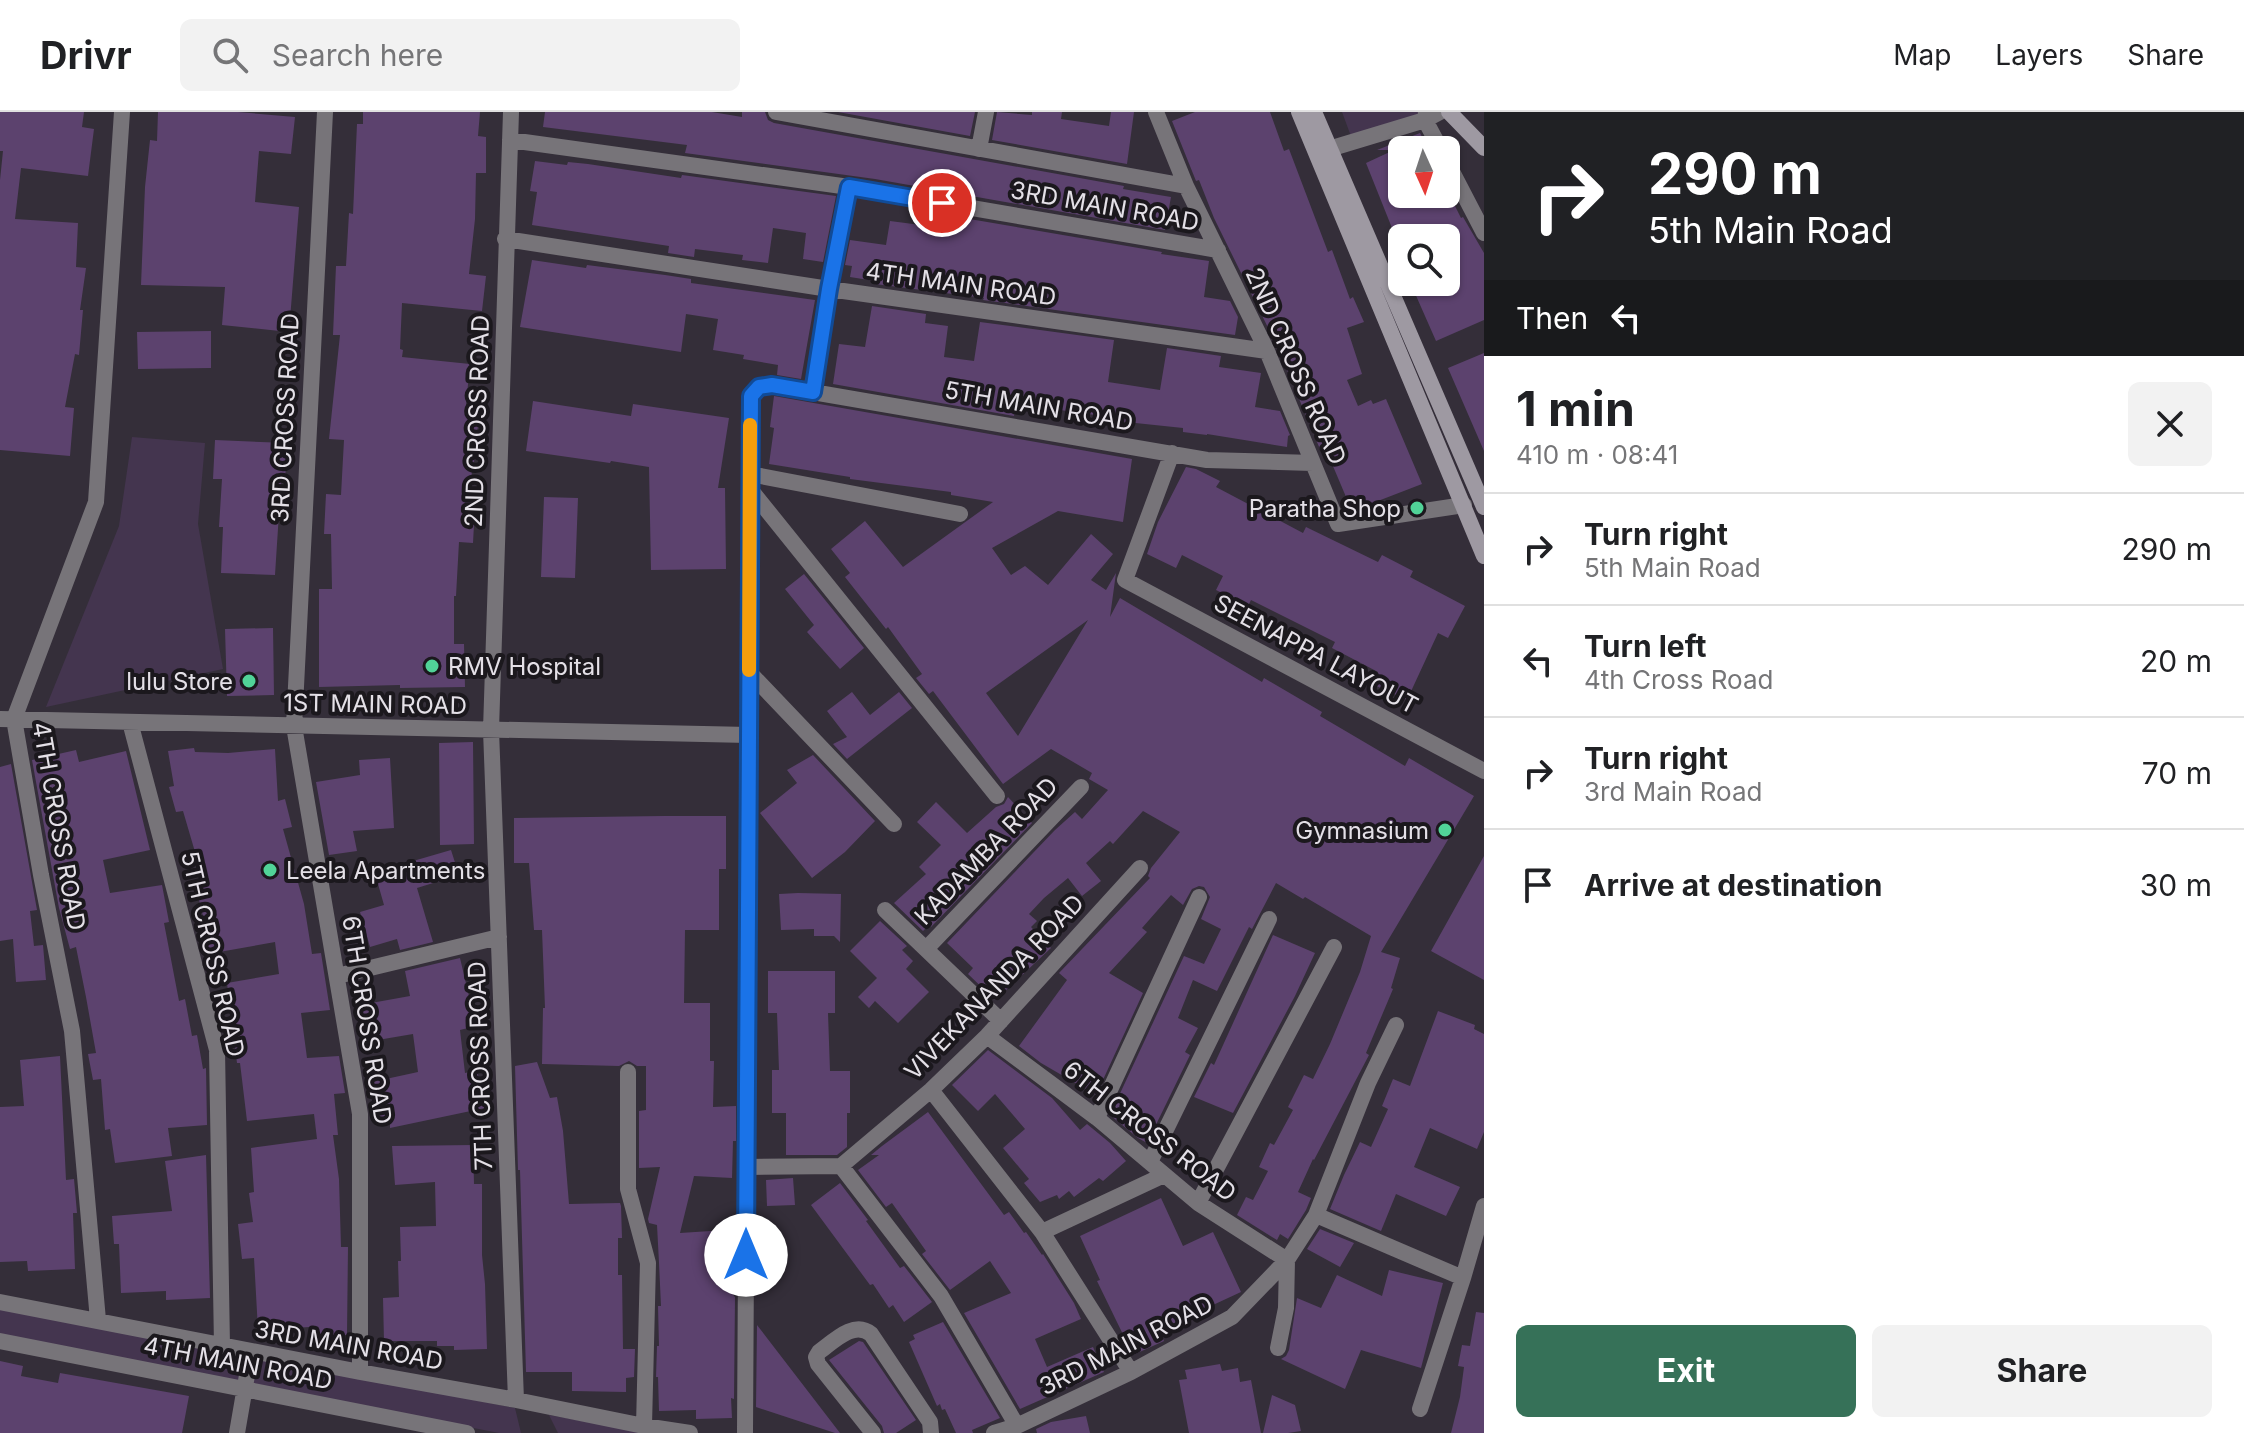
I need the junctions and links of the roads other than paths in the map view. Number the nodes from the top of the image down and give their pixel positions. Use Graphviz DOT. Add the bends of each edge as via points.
graph roads {
  1 [pos="122,112"];
  2 [pos="325,112"];
  3 [pos="511,112"];
  4 [pos="776,112"];
  5 [pos="986,112"];
  6 [pos="1156,112"];
  7 [pos="1299,112"];
  8 [pos="1314,112"];
  9 [pos="1449,112"];
  10 [pos="1431,115"];
  11 [pos="1437,136"];
  12 [pos="510,140"];
  13 [pos="1484,148"];
  14 [pos="979,149"];
  15 [pos="1329,149"];
  16 [pos="1186,186"];
  17 [pos="849,187"];
  18 [pos="1460,187"];
  19 [pos="1484,233"];
  20 [pos="505,239"];
  21 [pos="1218,250"];
  22 [pos="829,289"];
  23 [pos="1267,351"];
  24 [pos="813,392"];
  25 [pos="1172,453"];
  26 [pos="1313,463"];
  27 [pos="750,482"];
  28 [pos="1464,505"];
  29 [pos="1484,507"];
  30 [pos="960,514"];
  31 [pos="1484,556"];
  32 [pos="749,672"];
  33 [pos="7,719"];
  34 [pos="130,722"];
  35 [pos="294,726"];
  36 [pos="491,730"];
  37 [pos="749,735"];
  38 [pos="1484,771"];
  39 [pos="1081,787"];
  40 [pos="997,796"];
  41 [pos="894,824"];
  42 [pos="1140,868"];
  43 [pos="1199,897"];
  44 [pos="885,910"];
  45 [pos="1269,919"];
  46 [pos="499,937"];
  47 [pos="1334,947"];
  48 [pos="926,949"];
  49 [pos="337,976"];
  50 [pos="1001,1021"];
  51 [pos="1396,1025"];
  52 [pos="987,1036"];
  53 [pos="628,1072"];
  54 [pos="931,1090"];
  55 [pos="1097,1118"];
  56 [pos="1150,1162"];
  57 [pos="841,1166"];
  58 [pos="746,1167"];
  59 [pos="1164,1175"];
  60 [pos="1198,1203"];
  61 [pos="1484,1206"];
  62 [pos="1316,1215"];
  63 [pos="1042,1232"];
  64 [pos="1287,1260"];
  65 [pos="1463,1278"];
  66 [pos="0,1302"];
  67 [pos="98,1320"];
  68 [pos="0,1341"];
  69 [pos="222,1346"];
  70 [pos="1278,1348"];
  71 [pos="251,1352"];
  72 [pos="360,1372"];
  73 [pos="1131,1372"];
  74 [pos="245,1389"];
  75 [pos="516,1400"];
  76 [pos="1420,1409"];
  77 [pos="644,1426"];
  78 [pos="1017,1426"];
  79 [pos="237,1433"];
  80 [pos="467,1433"];
  81 [pos="690,1433"];
  82 [pos="745,1433"];
  83 [pos="873,1433"];
  84 [pos="931,1433"];
  85 [pos="994,1433"];
  1 -- 33 [label="street, 4TH CROSS ROAD" via="96,502"];
  2 -- 35 [label="street, 3RD CROSS ROAD"];
  3 -- 12 [label="street, 2ND CROSS ROAD"];
  4 -- 14 [label="street, 3RD MAIN ROAD"];
  5 -- 14 [label="street"];
  6 -- 16 [label="street, 2ND CROSS ROAD"];
  7 -- 28 [label="main road"];
  8 -- 15 [label="main road"];
  9 -- 13 [label="main road"];
  10 -- 11 [label="street"];
  10 -- 15 [label="street"];
  12 -- 17 [label="street, 3RD MAIN ROAD"];
  12 -- 20 [label="street, 2ND CROSS ROAD"];
  14 -- 16 [label="street, 3RD MAIN ROAD"];
  15 -- 29 [label="main road"];
  16 -- 21 [label="street, 2ND CROSS ROAD"];
  17 -- 21 [label="street, 3RD MAIN ROAD"];
  17 -- 22 [label="street"];
  18 -- 19 [label="street"];
  20 -- 22 [label="street, 4TH MAIN ROAD"];
  20 -- 36 [label="street, 2ND CROSS ROAD"];
  21 -- 23 [label="street, 2ND CROSS ROAD"];
  22 -- 23 [label="street, 4TH MAIN ROAD"];
  22 -- 24 [label="street"];
  23 -- 26 [label="street, 2ND CROSS ROAD"];
  24 -- 25 [label="street, 5TH MAIN ROAD"];
  24 -- 27 [label="street, 5TH MAIN ROAD" via="772,385 759,387 751,396"];
  25 -- 26 [label="street, 5TH MAIN ROAD" via="1207,460"];
  25 -- 38 [label="street, SEENAPPA LAYOUT" via="1125,580"];
  26 -- 28 [label="street, 2ND CROSS ROAD" via="1338,524"];
  27 -- 30 [label="street"];
  27 -- 32 [label="street"];
  27 -- 40 [label="street"];
  28 -- 31 [label="main road"];
  32 -- 37 [label="street"];
  32 -- 41 [label="street"];
  33 -- 34 [label="street, 1ST MAIN ROAD"];
  33 -- 67 [label="street, 4TH CROSS ROAD" via="72,1031"];
  34 -- 35 [label="street, 1ST MAIN ROAD"];
  34 -- 69 [label="street, 5TH CROSS ROAD" via="217,1050"];
  35 -- 36 [label="street, 1ST MAIN ROAD"];
  35 -- 49 [label="street, 6TH CROSS ROAD"];
  36 -- 37 [label="street, 1ST MAIN ROAD"];
  36 -- 46 [label="street, 7TH CROSS ROAD"];
  37 -- 58 [label="street"];
  39 -- 48 [label="street, KADAMBA ROAD"];
  42 -- 50 [label="street, VIVEKANANDA ROAD"];
  43 -- 55 [label="street"];
  44 -- 48 [label="street"];
  45 -- 56 [label="street"];
  46 -- 49 [label="street"];
  46 -- 75 [label="street, 7TH CROSS ROAD"];
  47 -- 60 [label="street"];
  48 -- 50 [label="street"];
  49 -- 72 [label="street, 6TH CROSS ROAD" via="360,1114"];
  50 -- 52 [label="street, VIVEKANANDA ROAD"];
  51 -- 62 [label="street, 3RD MAIN ROAD"];
  52 -- 54 [label="street, VIVEKANANDA ROAD"];
  52 -- 55 [label="street, 6TH CROSS ROAD"];
  53 -- 77 [label="street" via="628,1189 648,1263"];
  54 -- 57 [label="street, VIVEKANANDA ROAD"];
  54 -- 63 [label="street"];
  55 -- 56 [label="street, 6TH CROSS ROAD"];
  56 -- 59 [label="street, 6TH CROSS ROAD"];
  57 -- 58 [label="street"];
  57 -- 78 [label="street" via="941,1296"];
  58 -- 82 [label="street"];
  59 -- 60 [label="street, 6TH CROSS ROAD"];
  59 -- 63 [label="street"];
  60 -- 64 [label="street, 6TH CROSS ROAD"];
  61 -- 65 [label="street"];
  62 -- 64 [label="street, 3RD MAIN ROAD"];
  62 -- 65 [label="street"];
  63 -- 73 [label="street"];
  64 -- 70 [label="street"];
  64 -- 73 [label="street, 3RD MAIN ROAD" via="1232,1317"];
  65 -- 76 [label="street"];
  66 -- 67 [label="street, 3RD MAIN ROAD"];
  67 -- 69 [label="street, 3RD MAIN ROAD"];
  68 -- 74 [label="street, 4TH MAIN ROAD"];
  69 -- 71 [label="street, 3RD MAIN ROAD"];
  71 -- 72 [label="street, 3RD MAIN ROAD"];
  71 -- 74 [label="street"];
  72 -- 75 [label="street, 3RD MAIN ROAD"];
  73 -- 78 [label="street, 3RD MAIN ROAD"];
  74 -- 79 [label="street"];
  74 -- 80 [label="street, 4TH MAIN ROAD"];
  75 -- 77 [label="street, 3RD MAIN ROAD"];
  77 -- 81 [label="street, 3RD MAIN ROAD"];
  78 -- 85 [label="street, 3RD MAIN ROAD"];
  83 -- 84 [label="street" via="816,1357 854,1328 871,1334 930,1422"];
}
